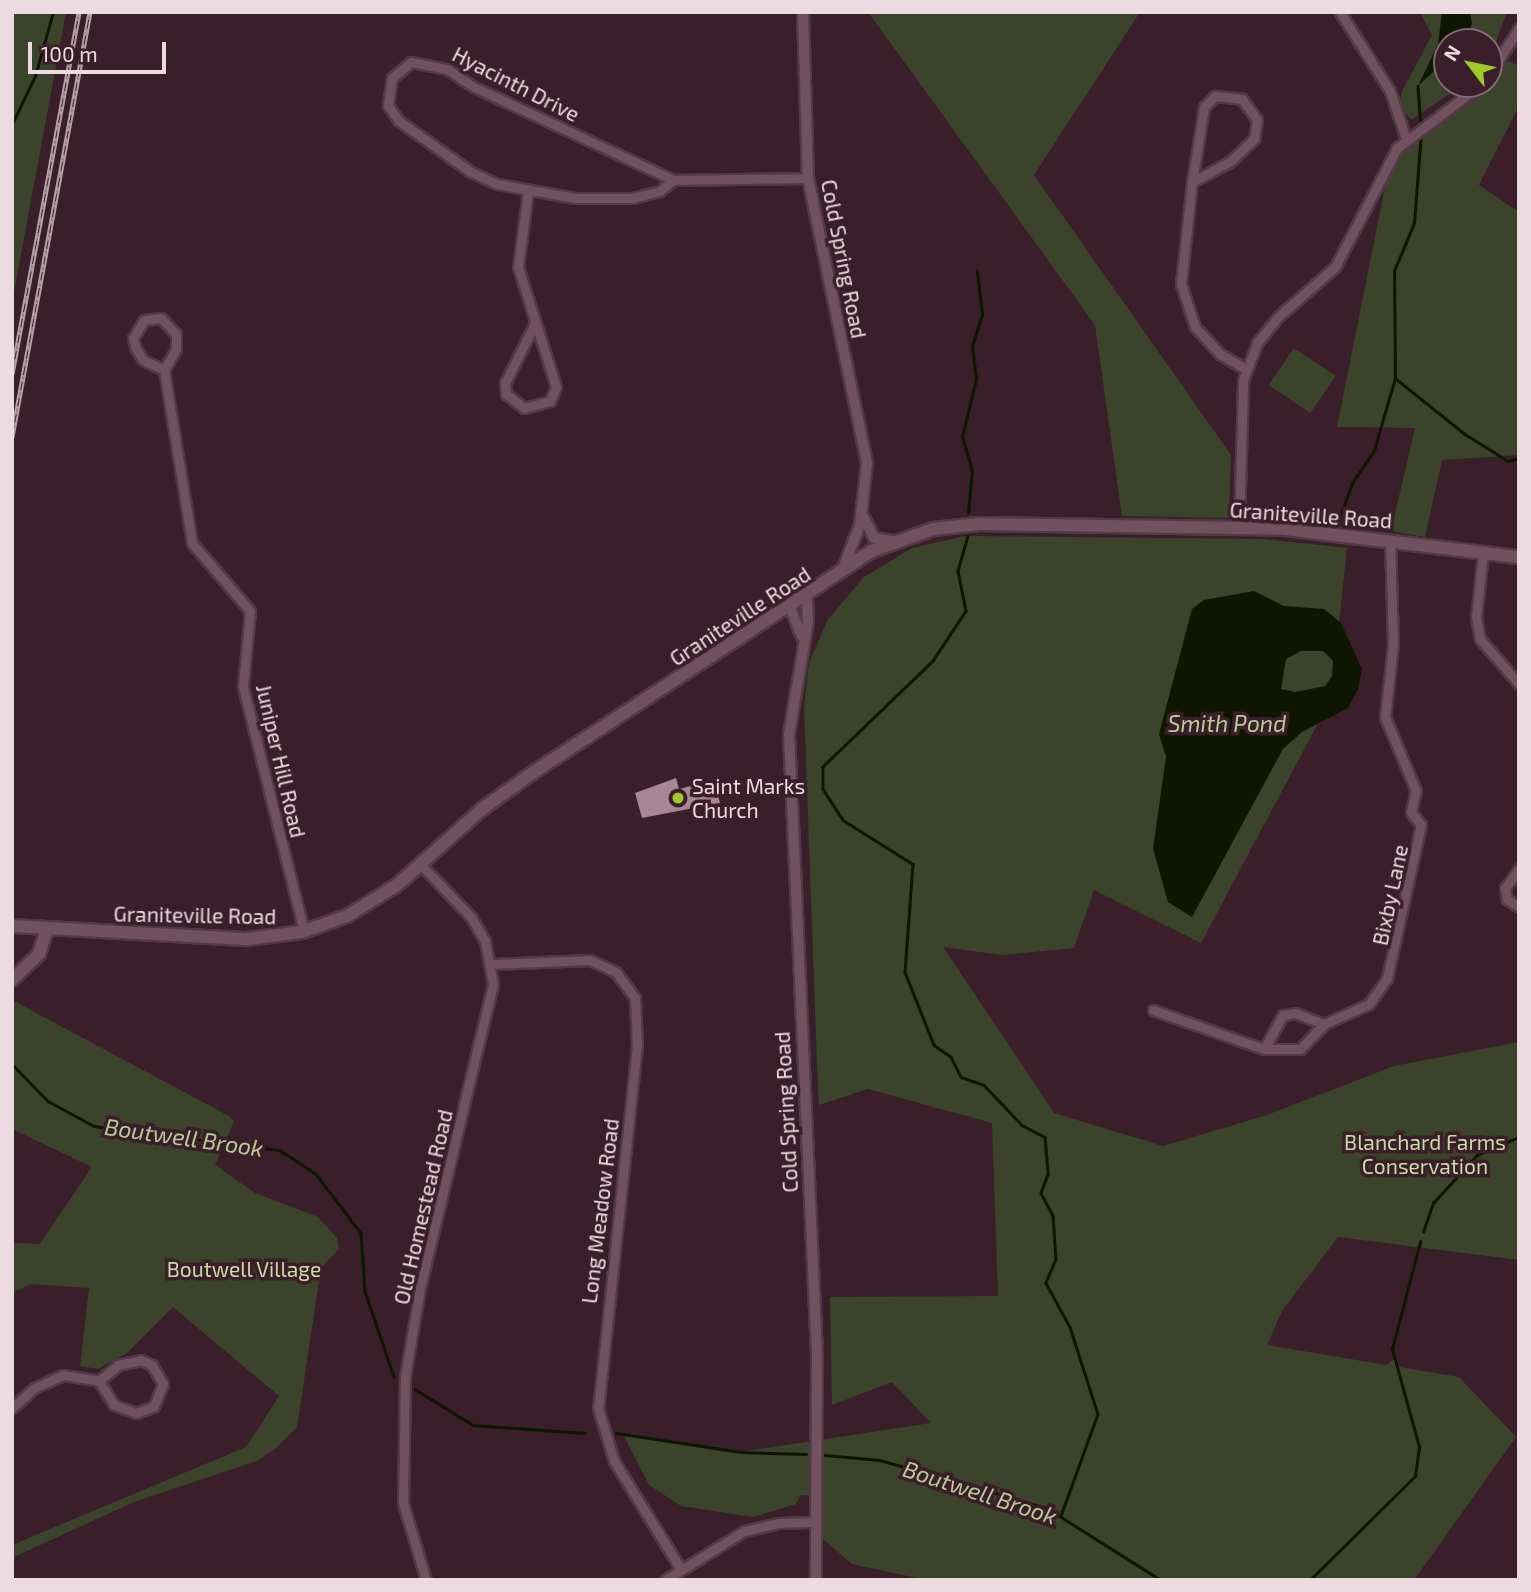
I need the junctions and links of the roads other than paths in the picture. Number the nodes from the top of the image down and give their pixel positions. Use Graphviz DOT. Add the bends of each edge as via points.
graph roads {
  1 [pos="803,12"];
  2 [pos="1340,12"];
  3 [pos="1519,28"];
  4 [pos="1503,53"];
  5 [pos="1463,98"];
  6 [pos="1406,139"];
  7 [pos="808,178"];
  8 [pos="673,180"];
  9 [pos="1192,182"];
  10 [pos="528,191"];
  11 [pos="535,323"];
  12 [pos="1246,369"];
  13 [pos="164,370"];
  14 [pos="862,511"];
  15 [pos="1239,527"];
  16 [pos="1390,540"];
  17 [pos="894,541"];
  18 [pos="1483,553"];
  19 [pos="1519,557"];
  20 [pos="842,571"];
  21 [pos="807,597"];
  22 [pos="790,607"];
  23 [pos="802,643"];
  24 [pos="1519,684"];
  25 [pos="421,865"];
  26 [pos="1519,869"];
  27 [pos="1519,907"];
  28 [pos="12,926"];
  29 [pos="47,929"];
  30 [pos="304,931"];
  31 [pos="492,964"];
  32 [pos="12,979"];
  33 [pos="1153,1010"];
  34 [pos="1324,1024"];
  35 [pos="1264,1049"];
  36 [pos="99,1381"];
  37 [pos="12,1408"];
  38 [pos="816,1522"];
  39 [pos="680,1568"];
  40 [pos="426,1580"];
  41 [pos="665,1580"];
  42 [pos="817,1580"];
  1 -- 7 [label="street, Cold Spring Road"];
  2 -- 6 [label="street" via="1390,91"];
  3 -- 4 [label="street"];
  5 -- 6 [label="street"];
  6 -- 12 [label="street" via="1335,267 1265,330"];
  7 -- 8 [label="street, Hyacinth Drive"];
  7 -- 14 [label="street, Cold Spring Road" via="864,434"];
  8 -- 10 [label="street, Hyacinth Drive" via="660,191 612,200"];
  8 -- 10 [label="street, Hyacinth Drive" via="433,63 411,62 391,78 388,105 399,121 471,172"];
  9 -- 9 [label="street" via="1229,162 1254,139 1256,120 1242,99 1215,96 1204,107"];
  9 -- 12 [label="street" via="1181,284 1186,312 1214,349"];
  10 -- 11 [label="street" via="519,267"];
  11 -- 11 [label="street" via="505,383 506,394 524,408 550,401 556,387 555,370"];
  12 -- 15 [label="street"];
  13 -- 13 [label="street, Juniper Hill Road" via="143,360 135,347 133,338 144,320 161,318 176,334 176,349"];
  13 -- 30 [label="street, Juniper Hill Road" via="192,543 250,611 243,687"];
  14 -- 17 [label="street" via="870,535"];
  14 -- 20 [label="street, Cold Spring Road"];
  15 -- 16 [label="main road, Graniteville Road"];
  15 -- 17 [label="main road, Graniteville Road" via="979,524"];
  16 -- 18 [label="main road, Graniteville Road"];
  16 -- 34 [label="street, Bixby Lane" via="1392,645 1385,718 1416,791 1411,812 1421,825 1420,839 1397,949 1382,988 1369,1004"];
  17 -- 20 [label="main road, Graniteville Road"];
  18 -- 19 [label="main road, Graniteville Road"];
  18 -- 24 [label="street" via="1476,617 1480,639"];
  20 -- 21 [label="main road, Graniteville Road"];
  21 -- 22 [label="main road, Graniteville Road"];
  21 -- 23 [label="street, Cold Spring Road"];
  22 -- 23 [label="street, Cold Spring Road"];
  22 -- 25 [label="main road, Graniteville Road" via="534,772 482,809"];
  23 -- 38 [label="street, Cold Spring Road" via="789,734 817,1354"];
  25 -- 30 [label="main road, Graniteville Road" via="365,907"];
  25 -- 31 [label="street, Old Homestead Road" via="471,916"];
  26 -- 27 [label="street" via="1505,888 1507,899"];
  28 -- 29 [label="main road, Graniteville Road"];
  29 -- 30 [label="main road, Graniteville Road" via="248,939"];
  29 -- 32 [label="main road" via="39,954"];
  31 -- 39 [label="street, Long Meadow Road" via="590,960 615,972 635,998 637,1045 598,1408 614,1461"];
  31 -- 40 [label="street, Old Homestead Road" via="492,995 420,1288 405,1377 403,1503"];
  33 -- 35 [label="street, Bixby Lane"];
  34 -- 35 [label="street, Bixby Lane" via="1300,1049"];
  34 -- 35 [label="street" via="1295,1013 1283,1015"];
  36 -- 36 [label="street" via="118,1365 141,1360 152,1365 163,1384 154,1406 136,1413 114,1405"];
  36 -- 37 [label="street" via="78,1375 49,1378"];
  38 -- 39 [label="street" via="779,1523 744,1531"];
  38 -- 42 [label="street, Cold Spring Road"];
  39 -- 41 [label="street"];
}
